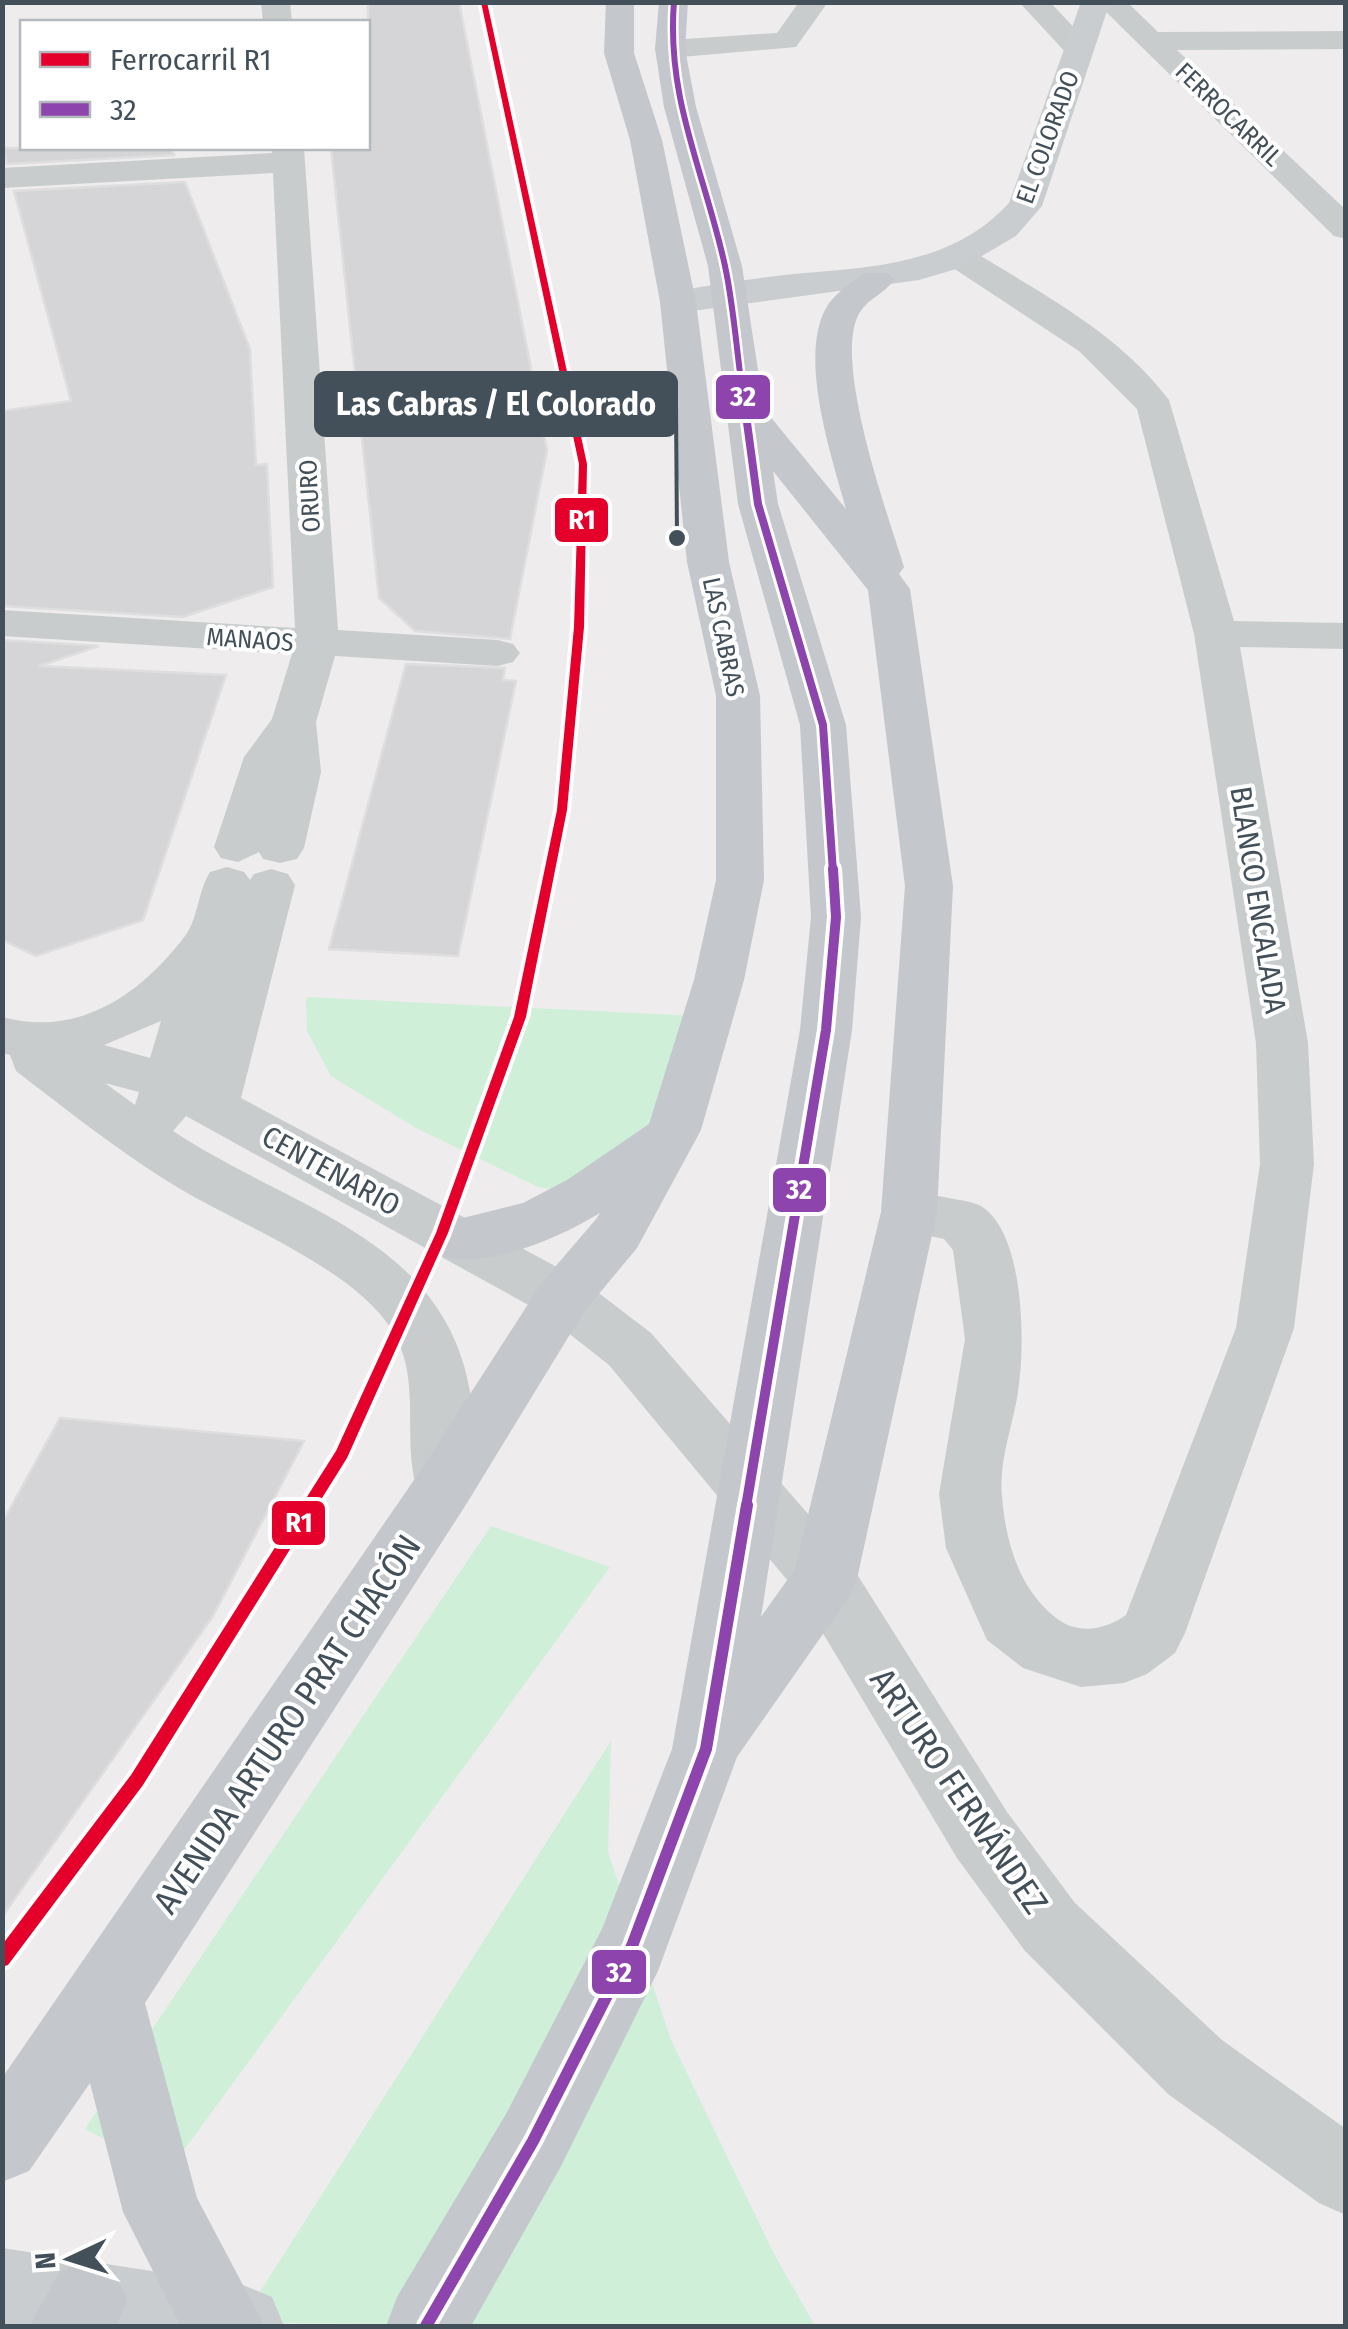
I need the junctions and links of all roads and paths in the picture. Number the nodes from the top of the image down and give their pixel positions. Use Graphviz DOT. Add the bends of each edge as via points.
graph roads {
  1 [pos="620,2"];
  2 [pos="674,2"];
  3 [pos="814,2"];
  4 [pos="1033,2"];
  5 [pos="1096,2"];
  6 [pos="1110,2"];
  7 [pos="1346,40"];
  8 [pos="1154,41"];
  9 [pos="670,49"];
  10 [pos="1078,49"];
  11 [pos="289,154"];
  12 [pos="2,178"];
  13 [pos="1331,199"];
  14 [pos="1346,229"];
  15 [pos="956,255"];
  16 [pos="876,280"];
  17 [pos="729,293"];
  18 [pos="678,302"];
  19 [pos="747,413"];
  20 [pos="889,589"];
  21 [pos="2,624"];
  22 [pos="1216,634"];
  23 [pos="1346,636"];
  24 [pos="317,644"];
  25 [pos="498,653"];
  26 [pos="246,878"];
  27 [pos="15,1039"];
  28 [pos="190,1094"];
  29 [pos="674,1130"];
  30 [pos="151,1144"];
  31 [pos="910,1212"];
  32 [pos="455,1240"];
  33 [pos="564,1297"];
  34 [pos="445,1485"];
  35 [pos="750,1494"];
  36 [pos="825,1578"];
  37 [pos="706,1748"];
  38 [pos="106,1997"];
  39 [pos="2,2144"];
  40 [pos="1346,2176"];
  41 [pos="2,2288"];
  42 [pos="78,2313"];
  43 [pos="232,2324"];
  44 [pos="426,2326"];
  1 -- 18 [label="main road, LAS CABRAS" via="619,53 646,140"];
  2 -- 9 [label="main road"];
  3 -- 9 [label="street" via="784,41"];
  4 -- 10 [label="street"];
  5 -- 10 [label="street, EL COLORADO"];
  6 -- 8 [label="street, FERROCARRIL"];
  7 -- 8 [label="street"];
  8 -- 13 [label="street, FERROCARRIL"];
  9 -- 17 [label="main road"];
  10 -- 15 [label="street, EL COLORADO" via="1025,206 1010,228"];
  11 -- 12 [label="street"];
  11 -- 24 [label="street, ORURO"];
  13 -- 14 [label="street, FERROCARRIL"];
  15 -- 16 [label="street, EL COLORADO"];
  15 -- 22 [label="street, BLANCO ENCALADA" via="1139,380 1156,408"];
  16 -- 17 [label="street, EL COLORADO"];
  16 -- 20 [label="main road" via="842,310 832,348 842,413"];
  17 -- 18 [label="street, EL COLORADO"];
  17 -- 19 [label="main road"];
  18 -- 29 [label="main road, LAS CABRAS" via="708,562 738,696 741,796 740,880 719,980"];
  19 -- 20 [label="main road"];
  19 -- 35 [label="main road" via="758,504 823,725 836,917 826,1030"];
  20 -- 31 [label="main road" via="929,886"];
  21 -- 24 [label="street, MANAOS"];
  22 -- 23 [label="street"];
  22 -- 31 [label="street, BLANCO ENCALADA" via="1282,1042 1288,1164 1265,1328 1152,1634 1124,1654 1081,1658 1046,1648 1010,1620 978,1548 970,1494 994,1340 981,1243 961,1220"];
  24 -- 25 [label="street, MANAOS"];
  24 -- 26 [label="street, ORURO" via="294,721 298,772"];
  26 -- 27 [label="street" via="176,986 98,1031"];
  26 -- 28 [label="street, ORURO"];
  26 -- 28 [label="street, ORURO"];
  27 -- 28 [label="street, CENTENARIO"];
  27 -- 30 [label="street"];
  28 -- 30 [label="street, ORURO"];
  28 -- 32 [label="street, CENTENARIO"];
  29 -- 32 [label="main road" via="578,1203 514,1232"];
  29 -- 33 [label="main road, LAS CABRAS" via="617,1234"];
  30 -- 34 [label="street" via="359,1266 410,1309 433,1356"];
  31 -- 36 [label="main road"];
  32 -- 33 [label="street, CENTENARIO"];
  33 -- 34 [label="main road, AVENIDA ARTURO PRAT CHACÓN"];
  33 -- 35 [label="street, CENTENARIO" via="630,1349"];
  34 -- 38 [label="main road, AVENIDA ARTURO PRAT CHACÓN"];
  35 -- 36 [label="street, CENTENARIO"];
  35 -- 37 [label="main road"];
  36 -- 37 [label="main road"];
  36 -- 40 [label="street, ARTURO FERNÁNDEZ" via="972,1819 1050,1927 1195,2067"];
  37 -- 44 [label="main road" via="632,1946 533,2141"];
  38 -- 39 [label="main road, AVENIDA ARTURO PRAT CHACÓN"];
  38 -- 43 [label="main road" via="162,2212"];
  41 -- 42 [label="street"];
  42 -- 43 [label="street"];
}
